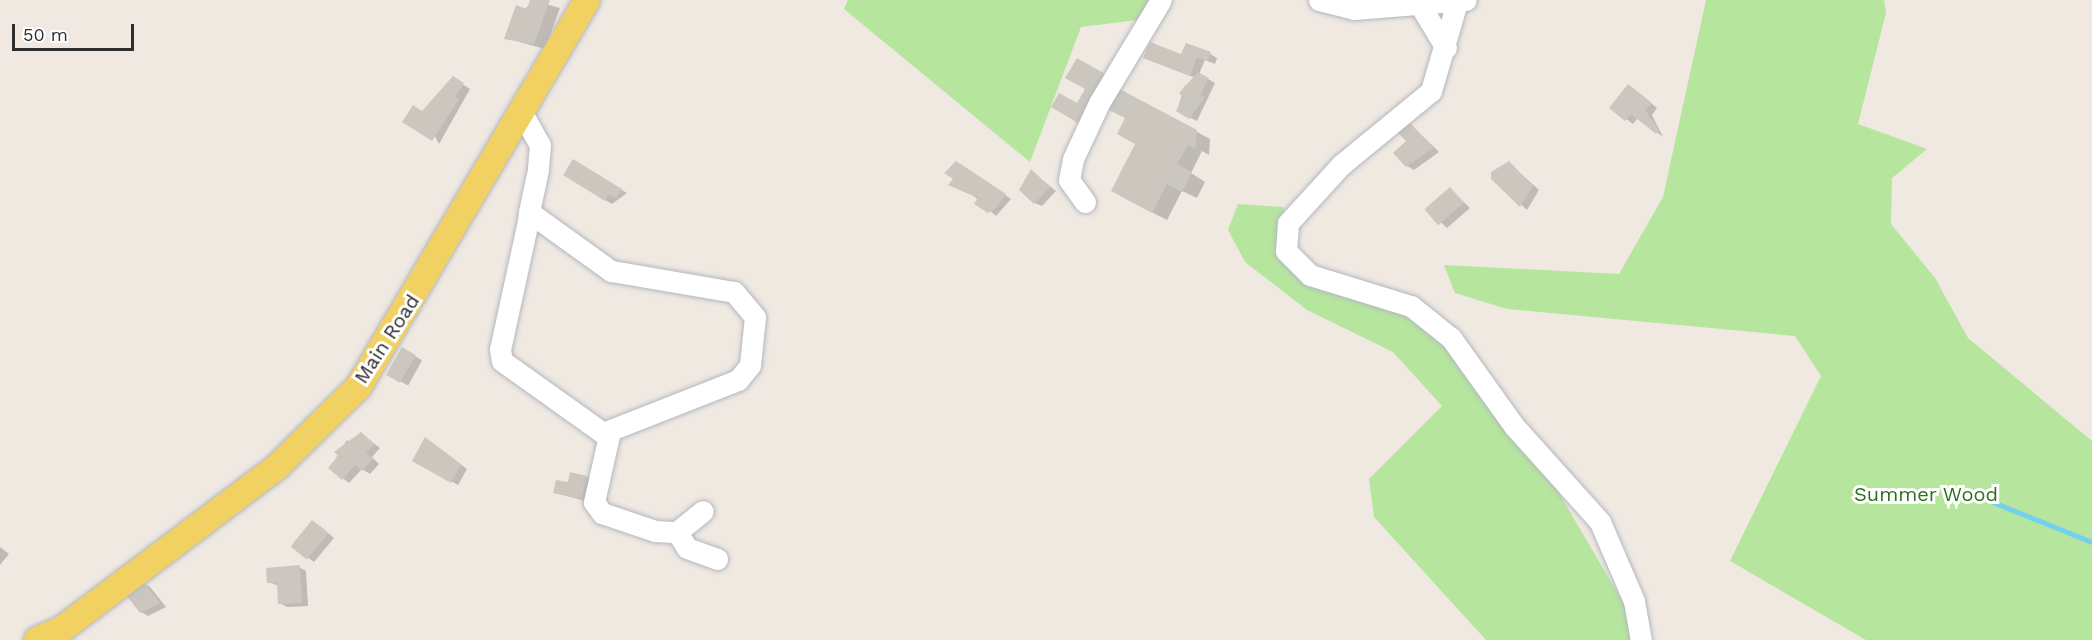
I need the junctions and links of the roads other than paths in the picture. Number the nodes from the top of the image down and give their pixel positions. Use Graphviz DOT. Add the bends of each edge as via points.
graph roads {
  1 [pos="587,0"];
  2 [pos="1161,0"];
  3 [pos="1319,0"];
  4 [pos="1462,1"];
  5 [pos="1420,5"];
  6 [pos="1446,48"];
  7 [pos="521,111"];
  8 [pos="1085,202"];
  9 [pos="529,212"];
  10 [pos="609,430"];
  11 [pos="703,511"];
  12 [pos="677,532"];
  13 [pos="717,559"];
  14 [pos="37,640"];
  15 [pos="1641,640"];
  1 -- 7 [label="main road, Main Road"];
  2 -- 8 [label="street" via="1099,103 1073,159 1069,180"];
  3 -- 5 [label="street" via="1354,9"];
  4 -- 5 [label="street"];
  4 -- 6 [label="street"];
  5 -- 6 [label="street"];
  6 -- 15 [label="street" via="1431,91 1341,165 1288,223 1286,251 1310,275 1411,306 1451,338 1514,426 1600,522 1634,601"];
  7 -- 9 [label="street" via="540,146"];
  7 -- 14 [label="main road, Main Road" via="359,386 277,467 62,629"];
  9 -- 10 [label="street" via="502,361 595,431"];
  9 -- 10 [label="street" via="603,267 719,285 734,292 755,317 756,352 738,380"];
  10 -- 12 [label="street" via="594,502 602,513"];
  11 -- 12 [label="street"];
  12 -- 13 [label="street" via="687,548"];
}
